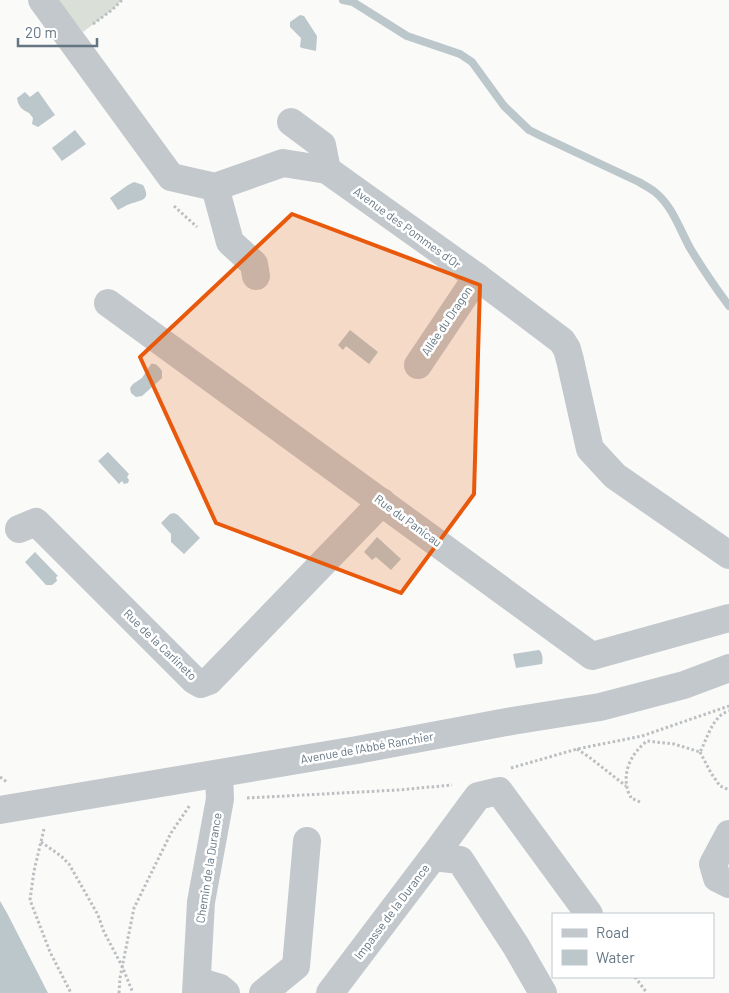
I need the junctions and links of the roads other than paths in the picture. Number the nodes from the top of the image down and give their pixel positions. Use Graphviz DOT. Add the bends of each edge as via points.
graph roads {
  1 [pos="42,0"];
  2 [pos="291,122"];
  3 [pos="327,170"];
  4 [pos="215,187"];
  5 [pos="256,276"];
  6 [pos="477,277"];
  7 [pos="108,303"];
  8 [pos="418,365"];
  9 [pos="382,502"];
  10 [pos="19,529"];
  11 [pos="729,555"];
  12 [pos="729,618"];
  13 [pos="729,668"];
  14 [pos="219,774"];
  15 [pos="0,810"];
  16 [pos="729,834"];
  17 [pos="307,841"];
  18 [pos="433,858"];
  19 [pos="729,884"];
  20 [pos="588,913"];
  21 [pos="196,987"];
  22 [pos="226,993"];
  23 [pos="263,993"];
  24 [pos="330,993"];
  25 [pos="543,993"];
  1 -- 4 [label="street" via="171,177"];
  2 -- 3 [label="street" via="322,145"];
  3 -- 4 [label="street, Avenue des Pommes d'Or" via="283,163"];
  3 -- 6 [label="street, Avenue des Pommes d'Or"];
  4 -- 5 [label="street" via="230,242 254,264"];
  6 -- 8 [label="street, Allée du Dragon"];
  6 -- 11 [label="street, Avenue des Pommes d'Or" via="562,341 570,360 590,449 615,476"];
  7 -- 9 [label="street, Rue du Panicau"];
  9 -- 10 [label="street, Rue de la Carlineto" via="209,682 201,684 36,522"];
  9 -- 12 [label="street, Rue du Panicau" via="592,656"];
  13 -- 14 [label="street, Avenue de l'Abbé Ranchier" via="600,707"];
  14 -- 15 [label="street, Avenue de l'Abbé Ranchier"];
  14 -- 21 [label="street, Chemin de la Durance" via="220,799 202,902"];
  16 -- 19 [label="street" via="713,864 717,878"];
  17 -- 23 [label="street" via="296,966"];
  18 -- 20 [label="street" via="478,796 499,791"];
  18 -- 24 [label="street, Impasse de la Durance"];
  18 -- 25 [label="street, Impasse de la Durance" via="460,860"];
  21 -- 22 [label="street" via="220,988"];
}
